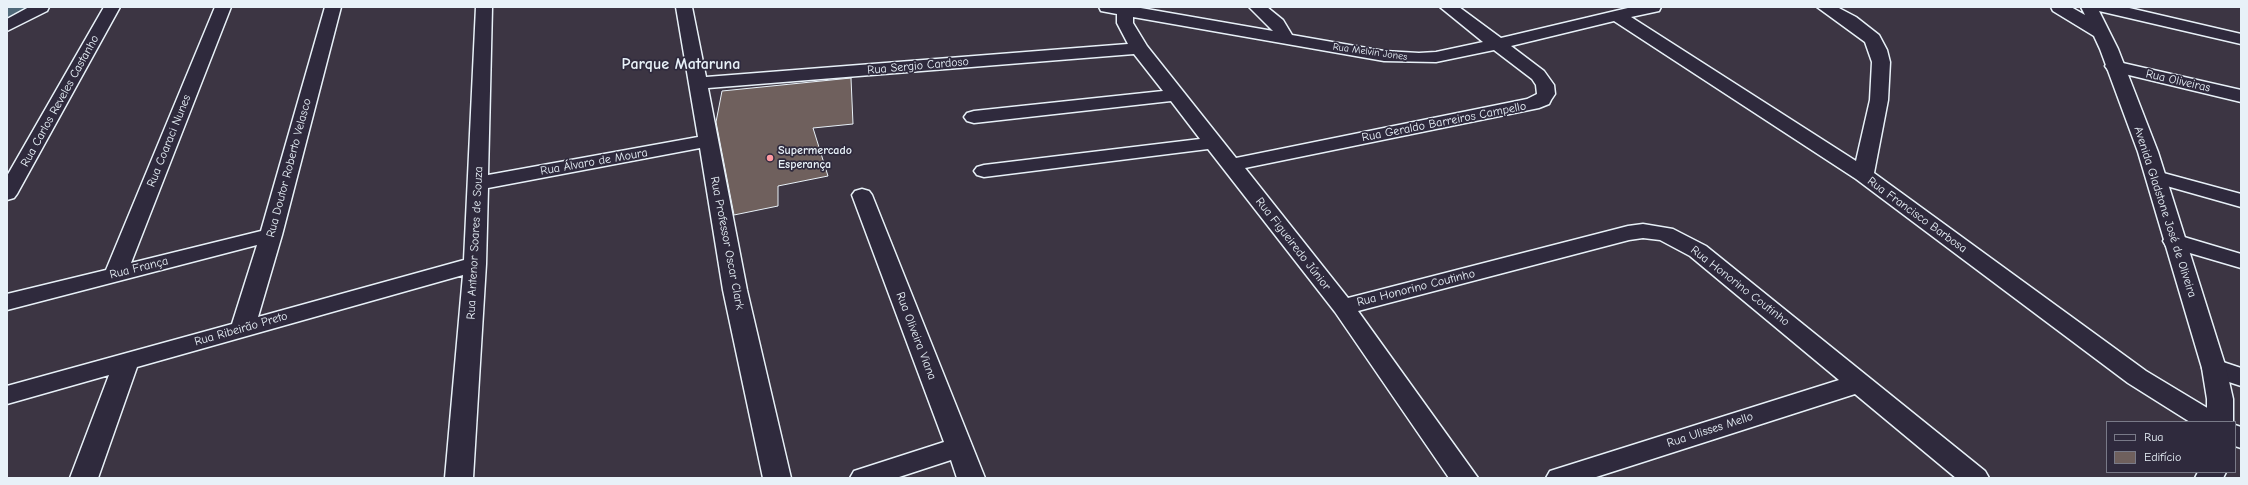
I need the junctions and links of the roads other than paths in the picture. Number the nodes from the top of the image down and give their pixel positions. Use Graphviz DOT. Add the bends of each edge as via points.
graph roads {
  1 [pos="41,7"];
  2 [pos="112,7"];
  3 [pos="223,7"];
  4 [pos="333,7"];
  5 [pos="484,7"];
  6 [pos="684,7"];
  7 [pos="1257,7"];
  8 [pos="1448,7"];
  9 [pos="1825,7"];
  10 [pos="2059,7"];
  11 [pos="2089,7"];
  12 [pos="2103,7"];
  13 [pos="1644,8"];
  14 [pos="1116,9"];
  15 [pos="1617,16"];
  16 [pos="7,26"];
  17 [pos="2100,32"];
  18 [pos="1286,39"];
  19 [pos="2241,39"];
  20 [pos="1499,44"];
  21 [pos="1139,48"];
  22 [pos="2114,66"];
  23 [pos="697,83"];
  24 [pos="1178,95"];
  25 [pos="2241,96"];
  26 [pos="974,117"];
  27 [pos="708,141"];
  28 [pos="1213,143"];
  29 [pos="1231,165"];
  30 [pos="984,171"];
  31 [pos="1863,176"];
  32 [pos="2156,177"];
  33 [pos="479,182"];
  34 [pos="7,194"];
  35 [pos="862,195"];
  36 [pos="2241,201"];
  37 [pos="271,235"];
  38 [pos="2174,241"];
  39 [pos="2241,261"];
  40 [pos="475,264"];
  41 [pos="115,275"];
  42 [pos="7,302"];
  43 [pos="1343,307"];
  44 [pos="242,329"];
  45 [pos="127,361"];
  46 [pos="2214,368"];
  47 [pos="2241,377"];
  48 [pos="1860,383"];
  49 [pos="7,395"];
  50 [pos="2208,421"];
  51 [pos="2220,421"];
  52 [pos="959,448"];
  53 [pos="84,478"];
  54 [pos="459,478"];
  55 [pos="777,478"];
  56 [pos="864,478"];
  57 [pos="971,478"];
  58 [pos="1464,478"];
  59 [pos="1560,478"];
  60 [pos="1975,478"];
  1 -- 16 [label="street"];
  2 -- 34 [label="street, Rua Carlos Reveles Castanho"];
  3 -- 41 [label="street, Rua Coaraci Nunes"];
  4 -- 37 [label="street, Rua Doutor Roberto Velasco"];
  5 -- 33 [label="street, Rua Antenor Soares de Souza"];
  6 -- 23 [label="street, Rua Professor Oscar Clark"];
  7 -- 18 [label="street" via="1277,24"];
  8 -- 20 [label="street, Rua Geraldo Barreiros Campello"];
  9 -- 31 [label="street" via="1873,39 1880,56 1879,100"];
  10 -- 17 [label="street"];
  11 -- 17 [label="street, Avenida Gladstone José de Oliveira"];
  12 -- 19 [label="street"];
  13 -- 15 [label="street, Rua Melvin Jones"];
  14 -- 18 [label="street, Rua Melvin Jones"];
  14 -- 21 [label="street, Rua Figueiredo Júnior"];
  15 -- 20 [label="street, Rua Melvin Jones"];
  15 -- 31 [label="street, Rua Francisco Barbosa"];
  17 -- 22 [label="street, Avenida Gladstone José de Oliveira"];
  18 -- 20 [label="street, Rua Melvin Jones" via="1384,56 1419,58"];
  20 -- 29 [label="street, Rua Geraldo Barreiros Campello" via="1538,75 1545,85 1546,94 1542,100"];
  21 -- 23 [label="street, Rua Sergio Cardoso"];
  21 -- 24 [label="street, Rua Figueiredo Júnior"];
  22 -- 25 [label="street, Rua Oliveiras"];
  22 -- 32 [label="street, Avenida Gladstone José de Oliveira"];
  23 -- 27 [label="street, Rua Professor Oscar Clark"];
  24 -- 26 [label="street"];
  24 -- 28 [label="street, Rua Figueiredo Júnior"];
  27 -- 33 [label="street, Rua Álvaro de Moura"];
  27 -- 55 [label="street, Rua Professor Oscar Clark" via="735,290"];
  28 -- 29 [label="street, Rua Figueiredo Júnior"];
  28 -- 30 [label="street"];
  29 -- 43 [label="street, Rua Figueiredo Júnior"];
  31 -- 50 [label="street, Rua Francisco Barbosa" via="2137,377"];
  32 -- 36 [label="street"];
  32 -- 38 [label="street, Avenida Gladstone José de Oliveira"];
  33 -- 40 [label="street, Rua Antenor Soares de Souza"];
  35 -- 52 [label="street, Rua Oliveira Viana"];
  37 -- 41 [label="street, Rua França"];
  37 -- 44 [label="street, Rua Doutor Roberto Velasco"];
  38 -- 39 [label="street"];
  38 -- 46 [label="street, Avenida Gladstone José de Oliveira"];
  40 -- 44 [label="street, Rua Ribeirão Preto"];
  40 -- 54 [label="street, Rua Antenor Soares de Souza"];
  41 -- 42 [label="street, Rua França"];
  43 -- 48 [label="street, Rua Honorino Coutinho" via="1628,233 1653,232 1679,240 1698,251"];
  43 -- 58 [label="street, Rua Figueiredo Júnior"];
  44 -- 45 [label="street, Rua Ribeirão Preto"];
  45 -- 49 [label="street, Rua Ribeirão Preto"];
  45 -- 53 [label="street"];
  46 -- 47 [label="street"];
  46 -- 51 [label="street, Avenida Gladstone José de Oliveira" via="2220,399"];
  48 -- 59 [label="street, Rua Ulisses Mello"];
  48 -- 60 [label="street, Rua Honorino Coutinho"];
  52 -- 56 [label="street"];
  52 -- 57 [label="street, Rua Oliveira Viana"];
}
